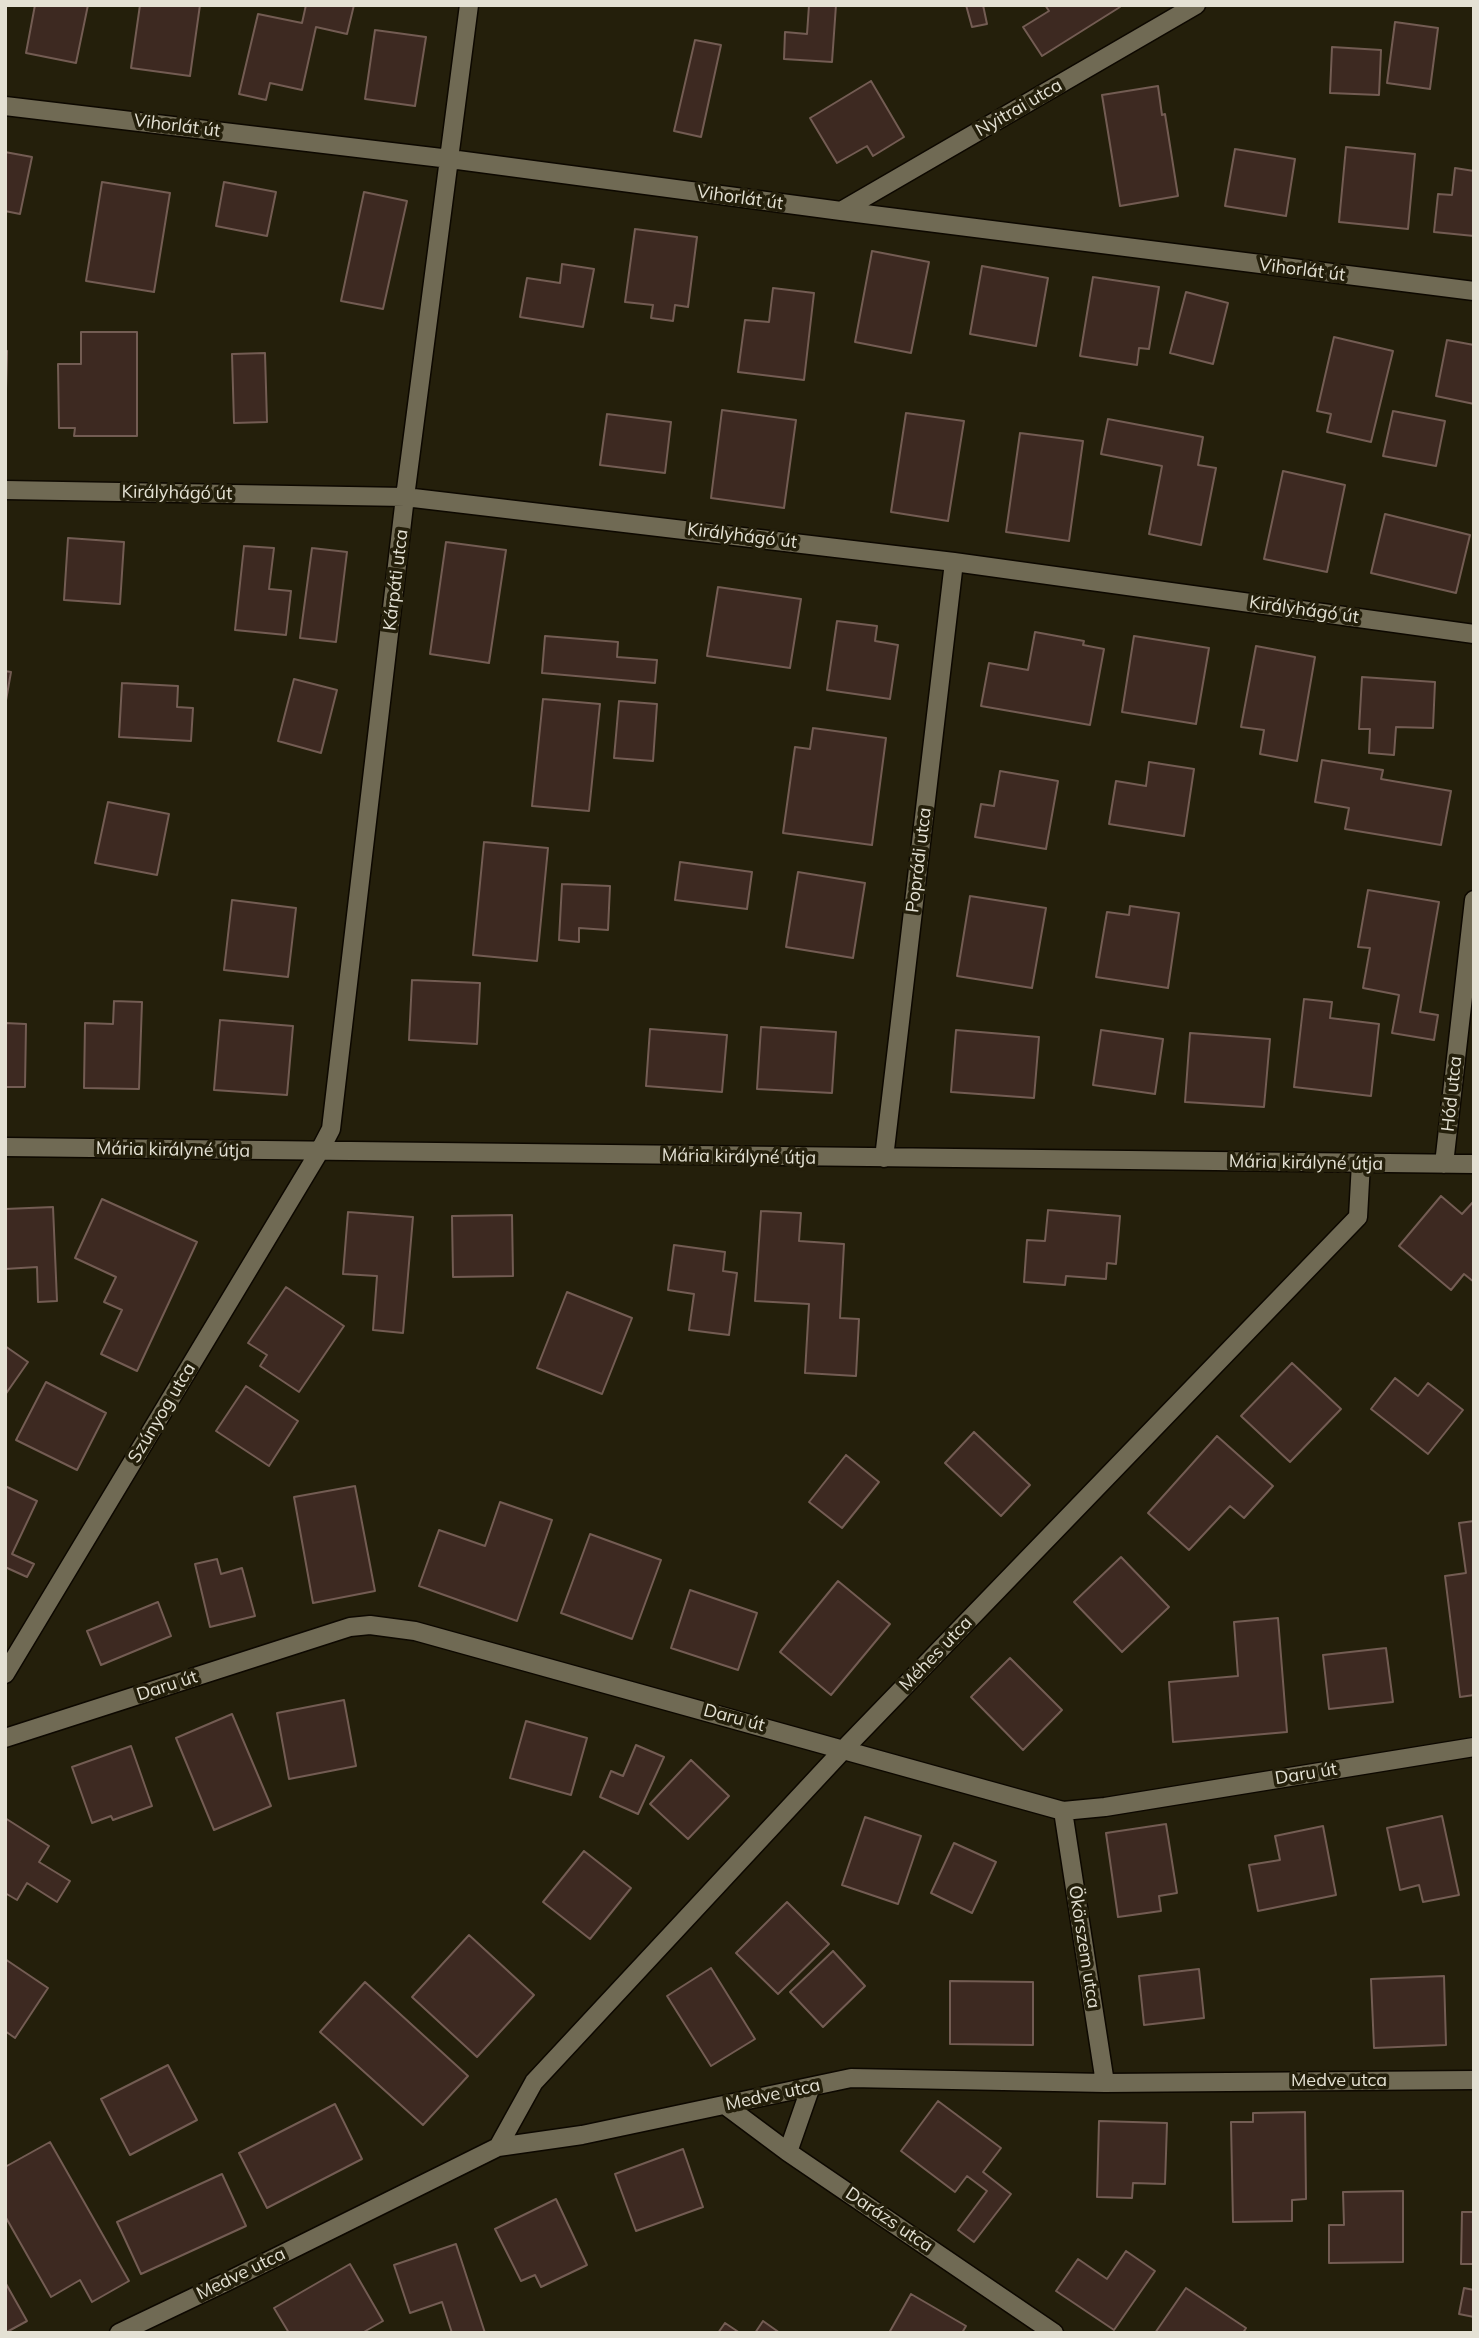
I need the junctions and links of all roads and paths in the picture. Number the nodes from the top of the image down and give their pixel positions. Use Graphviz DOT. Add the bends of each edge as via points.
graph roads {
  1 [pos="470,5"];
  2 [pos="1196,5"];
  3 [pos="5,106"];
  4 [pos="450,159"];
  5 [pos="841,211"];
  6 [pos="1474,291"];
  7 [pos="5,490"];
  8 [pos="405,496"];
  9 [pos="954,562"];
  10 [pos="1474,634"];
  11 [pos="1474,900"];
  12 [pos="5,1147"];
  13 [pos="319,1152"];
  14 [pos="884,1158"];
  15 [pos="1361,1163"];
  16 [pos="1444,1164"];
  17 [pos="1474,1164"];
  18 [pos="5,1674"];
  19 [pos="5,1738"];
  20 [pos="1474,1747"];
  21 [pos="844,1749"];
  22 [pos="1063,1811"];
  23 [pos="1474,2080"];
  24 [pos="1105,2082"];
  25 [pos="810,2088"];
  26 [pos="725,2105"];
  27 [pos="498,2147"];
  28 [pos="788,2152"];
  29 [pos="119,2333"];
  30 [pos="1054,2333"];
  1 -- 4 [label="street, Kárpáti utca"];
  2 -- 5 [label="street, Nyitrai utca"];
  3 -- 4 [label="street, Vihorlát út"];
  4 -- 5 [label="street, Vihorlát út"];
  4 -- 8 [label="street, Kárpáti utca"];
  5 -- 6 [label="street, Vihorlát út"];
  7 -- 8 [label="street, Királyhágó út"];
  8 -- 9 [label="street, Királyhágó út"];
  8 -- 13 [label="street, Kárpáti utca" via="331,1129"];
  9 -- 10 [label="street, Királyhágó út"];
  9 -- 14 [label="street, Poprádi utca"];
  11 -- 16 [label="street, Hód utca"];
  12 -- 13 [label="street, Mária királyné útja"];
  13 -- 14 [label="street, Mária királyné útja"];
  13 -- 18 [label="street, Szúnyog utca"];
  14 -- 15 [label="street, Mária királyné útja"];
  15 -- 16 [label="street, Mária királyné útja"];
  15 -- 21 [label="street, Méhes utca" via="1358,1217"];
  16 -- 17 [label="street, Mária királyné útja"];
  19 -- 21 [label="street, Daru út" via="350,1627 370,1626 415,1631"];
  20 -- 22 [label="street, Daru út"];
  21 -- 22 [label="street, Daru út"];
  21 -- 27 [label="street, Méhes utca" via="534,2082"];
  22 -- 24 [label="street, Ökörszem utca"];
  23 -- 24 [label="street, Medve utca"];
  24 -- 25 [label="street, Medve utca" via="851,2078"];
  25 -- 26 [label="street, Medve utca"];
  25 -- 28 [label="street"];
  26 -- 27 [label="street, Medve utca" via="582,2136"];
  26 -- 28 [label="street, Darázs utca"];
  27 -- 29 [label="street, Medve utca"];
  28 -- 30 [label="street, Darázs utca"];
}
